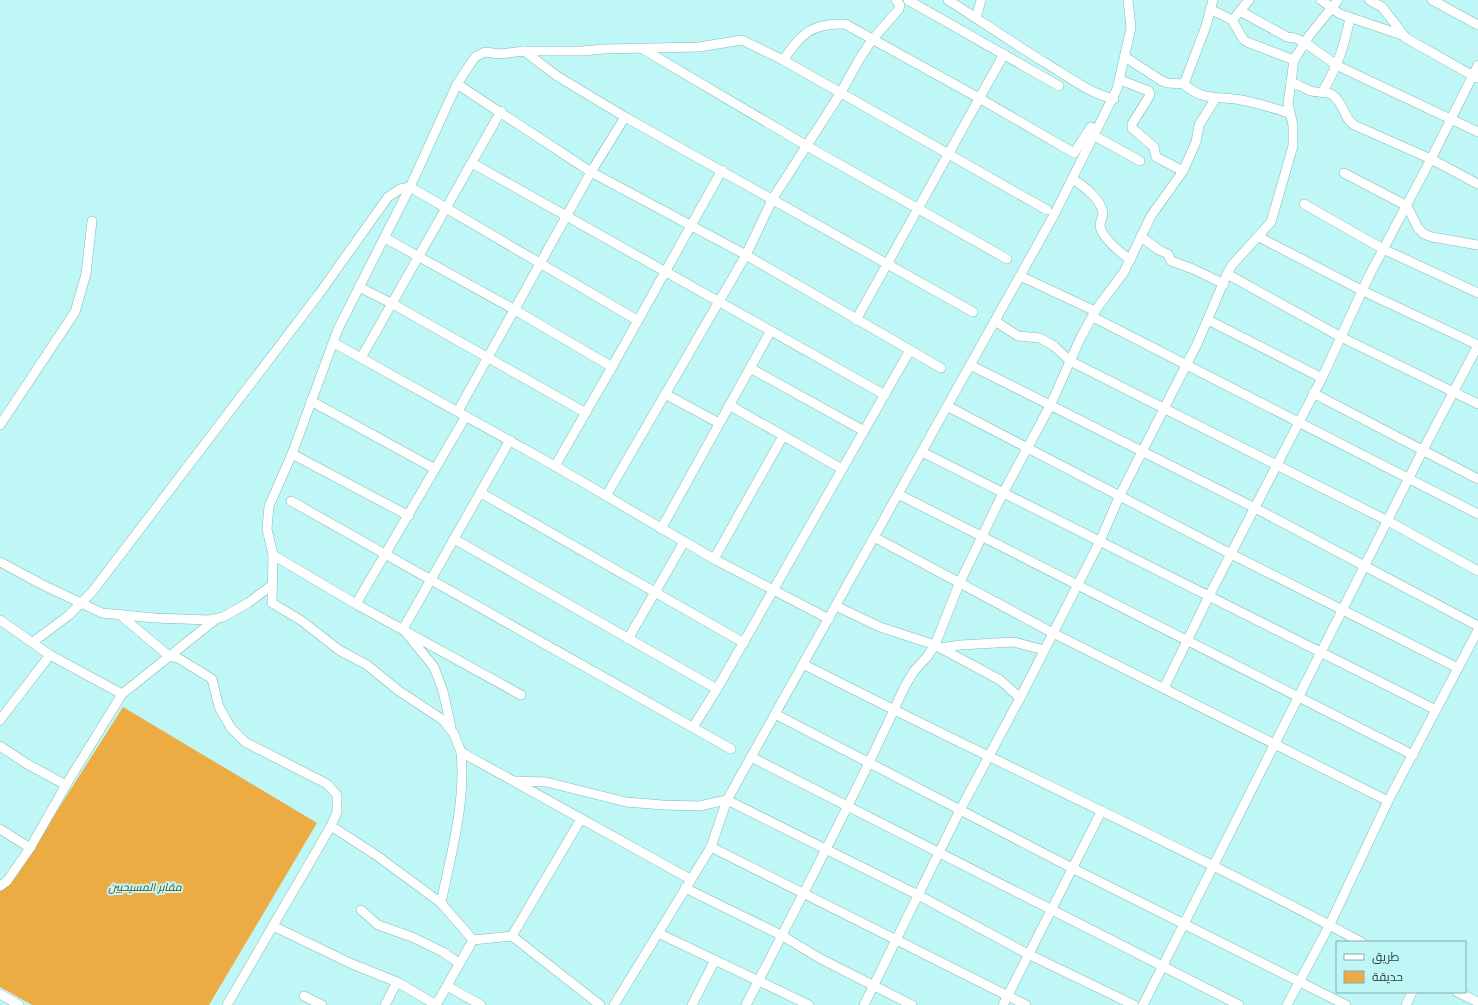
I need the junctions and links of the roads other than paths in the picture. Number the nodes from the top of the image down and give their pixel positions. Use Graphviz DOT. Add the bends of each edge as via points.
graph roads {
  1 [pos="896,0"];
  2 [pos="908,0"];
  3 [pos="948,0"];
  4 [pos="981,0"];
  5 [pos="1128,0"];
  6 [pos="1249,0"];
  7 [pos="1321,0"];
  8 [pos="1338,0"];
  9 [pos="1369,0"];
  10 [pos="1432,0"];
  11 [pos="1212,4"];
  12 [pos="1331,9"];
  13 [pos="1240,12"];
  14 [pos="976,18"];
  15 [pos="1350,18"];
  16 [pos="1232,20"];
  17 [pos="1478,25"];
  18 [pos="1402,35"];
  19 [pos="872,40"];
  20 [pos="1304,42"];
  21 [pos="640,48"];
  22 [pos="524,50"];
  23 [pos="1004,54"];
  24 [pos="1125,57"];
  25 [pos="783,60"];
  26 [pos="1294,60"];
  27 [pos="1478,65"];
  28 [pos="1338,66"];
  29 [pos="1475,77"];
  30 [pos="1120,80"];
  31 [pos="1291,82"];
  32 [pos="457,84"];
  33 [pos="1184,84"];
  34 [pos="1060,86"];
  35 [pos="1323,91"];
  36 [pos="840,94"];
  37 [pos="979,98"];
  38 [pos="1216,98"];
  39 [pos="1114,99"];
  40 [pos="501,111"];
  41 [pos="1289,113"];
  42 [pos="625,117"];
  43 [pos="1450,119"];
  44 [pos="1093,132"];
  45 [pos="1478,132"];
  46 [pos="807,146"];
  47 [pos="948,153"];
  48 [pos="1431,159"];
  49 [pos="1140,161"];
  50 [pos="472,163"];
  51 [pos="722,170"];
  52 [pos="1182,171"];
  53 [pos="591,172"];
  54 [pos="1344,173"];
  55 [pos="1072,179"];
  56 [pos="1478,184"];
  57 [pos="410,187"];
  58 [pos="773,198"];
  59 [pos="1304,204"];
  60 [pos="1407,206"];
  61 [pos="445,208"];
  62 [pos="918,208"];
  63 [pos="1047,210"];
  64 [pos="567,217"];
  65 [pos="92,221"];
  66 [pos="691,226"];
  67 [pos="1141,237"];
  68 [pos="1259,237"];
  69 [pos="385,238"];
  70 [pos="1478,245"];
  71 [pos="1383,248"];
  72 [pos="746,255"];
  73 [pos="417,257"];
  74 [pos="1008,259"];
  75 [pos="1130,259"];
  76 [pos="540,263"];
  77 [pos="887,264"];
  78 [pos="665,273"];
  79 [pos="1227,274"];
  80 [pos="1020,276"];
  81 [pos="1224,284"];
  82 [pos="359,287"];
  83 [pos="1363,291"];
  84 [pos="1478,294"];
  85 [pos="718,302"];
  86 [pos="391,303"];
  87 [pos="514,310"];
  88 [pos="973,312"];
  89 [pos="1094,314"];
  90 [pos="638,320"];
  91 [pos="856,320"];
  92 [pos="1208,320"];
  93 [pos="995,321"];
  94 [pos="770,332"];
  95 [pos="1341,337"];
  96 [pos="334,343"];
  97 [pos="1478,345"];
  98 [pos="910,350"];
  99 [pos="360,358"];
  100 [pos="488,358"];
  101 [pos="1070,361"];
  102 [pos="1186,364"];
  103 [pos="970,365"];
  104 [pos="612,368"];
  105 [pos="750,368"];
  106 [pos="941,368"];
  107 [pos="1322,378"];
  108 [pos="1455,391"];
  109 [pos="1314,393"];
  110 [pos="664,394"];
  111 [pos="885,395"];
  112 [pos="311,402"];
  113 [pos="1478,404"];
  114 [pos="729,405"];
  115 [pos="947,406"];
  116 [pos="1050,406"];
  117 [pos="1164,408"];
  118 [pos="462,413"];
  119 [pos="586,413"];
  120 [pos="1298,423"];
  121 [pos="719,424"];
  122 [pos="0,426"];
  123 [pos="864,432"];
  124 [pos="783,436"];
  125 [pos="510,440"];
  126 [pos="1027,449"];
  127 [pos="1423,450"];
  128 [pos="1142,451"];
  129 [pos="922,452"];
  130 [pos="292,454"];
  131 [pos="1277,464"];
  132 [pos="555,466"];
  133 [pos="435,469"];
  134 [pos="842,469"];
  135 [pos="1408,479"];
  136 [pos="1478,479"];
  137 [pos="481,493"];
  138 [pos="898,494"];
  139 [pos="1004,494"];
  140 [pos="1120,495"];
  141 [pos="606,496"];
  142 [pos="292,501"];
  143 [pos="1255,508"];
  144 [pos="1478,514"];
  145 [pos="408,516"];
  146 [pos="1388,521"];
  147 [pos="661,529"];
  148 [pos="983,537"];
  149 [pos="874,538"];
  150 [pos="454,539"];
  151 [pos="1100,541"];
  152 [pos="684,542"];
  153 [pos="1231,554"];
  154 [pos="273,555"];
  155 [pos="385,555"];
  156 [pos="714,559"];
  157 [pos="0,562"];
  158 [pos="1365,565"];
  159 [pos="1478,571"];
  160 [pos="431,579"];
  161 [pos="959,584"];
  162 [pos="272,585"];
  163 [pos="1078,585"];
  164 [pos="774,589"];
  165 [pos="654,593"];
  166 [pos="1209,596"];
  167 [pos="81,603"];
  168 [pos="356,604"];
  169 [pos="836,606"];
  170 [pos="1342,611"];
  171 [pos="119,614"];
  172 [pos="829,618"];
  173 [pos="216,619"];
  174 [pos="0,620"];
  175 [pos="1478,626"];
  176 [pos="403,629"];
  177 [pos="1478,630"];
  178 [pos="1053,633"];
  179 [pos="628,639"];
  180 [pos="1187,640"];
  181 [pos="33,642"];
  182 [pos="744,643"];
  183 [pos="938,646"];
  184 [pos="1044,650"];
  185 [pos="1321,654"];
  186 [pos="50,655"];
  187 [pos="169,656"];
  188 [pos="803,664"];
  189 [pos="1458,668"];
  190 [pos="1164,688"];
  191 [pos="717,689"];
  192 [pos="122,694"];
  193 [pos="521,695"];
  194 [pos="1300,696"];
  195 [pos="1020,698"];
  196 [pos="894,710"];
  197 [pos="1436,710"];
  198 [pos="775,714"];
  199 [pos="0,720"];
  200 [pos="693,727"];
  201 [pos="454,734"];
  202 [pos="1275,744"];
  203 [pos="0,746"];
  204 [pos="731,749"];
  205 [pos="461,752"];
  206 [pos="1413,754"];
  207 [pos="988,756"];
  208 [pos="751,757"];
  209 [pos="868,762"];
  210 [pos="514,781"];
  211 [pos="66,785"];
  212 [pos="727,800"];
  213 [pos="1388,801"];
  214 [pos="847,806"];
  215 [pos="960,810"];
  216 [pos="1101,812"];
  217 [pos="581,819"];
  218 [pos="331,826"];
  219 [pos="0,829"];
  220 [pos="711,847"];
  221 [pos="30,848"];
  222 [pos="827,850"];
  223 [pos="940,852"];
  224 [pos="1214,867"];
  225 [pos="1072,868"];
  226 [pos="690,879"];
  227 [pos="2,881"];
  228 [pos="685,888"];
  229 [pos="803,892"];
  230 [pos="918,895"];
  231 [pos="441,903"];
  232 [pos="361,910"];
  233 [pos="1050,911"];
  234 [pos="1184,923"];
  235 [pos="273,926"];
  236 [pos="1329,926"];
  237 [pos="658,933"];
  238 [pos="781,935"];
  239 [pos="512,936"];
  240 [pos="473,940"];
  241 [pos="897,940"];
  242 [pos="1359,941"];
  243 [pos="1028,954"];
  244 [pos="715,960"];
  245 [pos="460,963"];
  246 [pos="1163,967"];
  247 [pos="759,980"];
  248 [pos="397,982"];
  249 [pos="1298,982"];
  250 [pos="447,986"];
  251 [pos="873,986"];
  252 [pos="1412,993"];
  253 [pos="1459,993"];
  254 [pos="0,994"];
  255 [pos="304,996"];
  256 [pos="1008,996"];
  257 [pos="1478,1002"];
  258 [pos="19,1005"];
  259 [pos="227,1005"];
  260 [pos="322,1005"];
  261 [pos="385,1005"];
  262 [pos="436,1005"];
  263 [pos="481,1005"];
  264 [pos="599,1005"];
  265 [pos="614,1005"];
  266 [pos="692,1005"];
  267 [pos="746,1005"];
  268 [pos="809,1005"];
  269 [pos="864,1005"];
  270 [pos="912,1005"];
  271 [pos="1003,1005"];
  272 [pos="1026,1005"];
  273 [pos="1134,1005"];
  274 [pos="1143,1005"];
  275 [pos="1239,1005"];
  276 [pos="1287,1005"];
  277 [pos="1346,1005"];
  278 [pos="1406,1005"];
  1 -- 19 [label="street" via="900,5 899,9"];
  2 -- 23 [label="street"];
  3 -- 14 [label="street"];
  4 -- 14 [label="street"];
  5 -- 24 [label="street" via="1131,28"];
  6 -- 13 [label="street"];
  7 -- 12 [label="street"];
  8 -- 12 [label="street"];
  9 -- 18 [label="street" via="1382,7"];
  10 -- 17 [label="street"];
  11 -- 16 [label="street"];
  11 -- 33 [label="street"];
  12 -- 15 [label="street"];
  12 -- 20 [label="street"];
  13 -- 16 [label="street"];
  13 -- 20 [label="street" via="1287,37"];
  14 -- 39 [label="street" via="1079,84 1101,96"];
  15 -- 18 [label="street"];
  15 -- 28 [label="street"];
  16 -- 26 [label="street" via="1247,42"];
  18 -- 29 [label="street"];
  19 -- 25 [label="street" via="845,24 816,27 799,38"];
  19 -- 36 [label="street"];
  19 -- 37 [label="street"];
  20 -- 26 [label="street"];
  20 -- 28 [label="street"];
  21 -- 22 [label="street" via="583,51"];
  21 -- 25 [label="street" via="699,46 742,40"];
  21 -- 46 [label="street"];
  22 -- 32 [label="street" via="478,54"];
  22 -- 42 [label="street" via="556,76"];
  23 -- 34 [label="street"];
  23 -- 37 [label="street"];
  24 -- 30 [label="street"];
  24 -- 33 [label="street" via="1166,83"];
  25 -- 36 [label="street"];
  26 -- 31 [label="street"];
  27 -- 29 [label="street"];
  28 -- 35 [label="street"];
  28 -- 43 [label="street"];
  29 -- 43 [label="street"];
  30 -- 39 [label="street"];
  30 -- 52 [label="street" via="1150,91 1132,128 1154,147 1156,156"];
  31 -- 35 [label="street" via="1313,91"];
  31 -- 41 [label="street" via="1288,96"];
  32 -- 40 [label="street"];
  32 -- 57 [label="street"];
  33 -- 38 [label="street" via="1205,96"];
  35 -- 48 [label="street" via="1339,101 1346,117 1354,125"];
  36 -- 46 [label="street"];
  36 -- 47 [label="street"];
  37 -- 44 [label="street" via="1074,153"];
  37 -- 47 [label="street"];
  38 -- 41 [label="street" via="1243,100"];
  38 -- 52 [label="street" via="1199,125 1196,142"];
  39 -- 44 [label="street"];
  40 -- 50 [label="street"];
  40 -- 53 [label="street" via="549,146"];
  41 -- 68 [label="street" via="1292,125 1291,153 1271,222"];
  42 -- 51 [label="street"];
  42 -- 53 [label="street"];
  43 -- 45 [label="street"];
  43 -- 48 [label="street"];
  44 -- 49 [label="street"];
  44 -- 55 [label="street"];
  46 -- 58 [label="street"];
  46 -- 62 [label="street"];
  47 -- 62 [label="street"];
  47 -- 63 [label="street"];
  48 -- 56 [label="street"];
  48 -- 60 [label="street"];
  50 -- 61 [label="street"];
  50 -- 64 [label="street"];
  51 -- 58 [label="street"];
  51 -- 66 [label="street"];
  52 -- 67 [label="street"];
  53 -- 64 [label="street"];
  53 -- 66 [label="street"];
  54 -- 60 [label="street"];
  55 -- 75 [label="street" via="1082,184 1095,197 1103,211 1100,227 1109,243"];
  55 -- 80 [label="street"];
  57 -- 61 [label="street"];
  57 -- 69 [label="street"];
  57 -- 167 [label="street" via="400,189 388,197 309,306 92,592"];
  58 -- 72 [label="street"];
  58 -- 77 [label="street"];
  59 -- 71 [label="street"];
  60 -- 70 [label="street" via="1418,228 1424,234"];
  60 -- 71 [label="street"];
  61 -- 73 [label="street"];
  61 -- 76 [label="street"];
  62 -- 74 [label="street"];
  62 -- 77 [label="street"];
  64 -- 76 [label="street"];
  64 -- 78 [label="street"];
  65 -- 122 [label="street" via="86,274 75,312"];
  66 -- 72 [label="street"];
  66 -- 78 [label="street"];
  67 -- 75 [label="street"];
  67 -- 81 [label="street" via="1168,254 1171,261"];
  68 -- 79 [label="street"];
  68 -- 83 [label="street"];
  69 -- 73 [label="street"];
  69 -- 82 [label="street"];
  71 -- 83 [label="street"];
  71 -- 84 [label="street"];
  72 -- 85 [label="street"];
  72 -- 91 [label="street"];
  73 -- 86 [label="street"];
  73 -- 87 [label="street"];
  75 -- 89 [label="street" via="1119,281"];
  76 -- 87 [label="street"];
  76 -- 90 [label="street"];
  77 -- 88 [label="street"];
  77 -- 91 [label="street"];
  78 -- 85 [label="street"];
  78 -- 90 [label="street"];
  79 -- 81 [label="street"];
  79 -- 95 [label="street"];
  80 -- 89 [label="street"];
  80 -- 93 [label="street"];
  81 -- 92 [label="street"];
  82 -- 86 [label="street"];
  82 -- 96 [label="street" via="338,329"];
  83 -- 95 [label="street"];
  83 -- 97 [label="street"];
  85 -- 94 [label="street"];
  85 -- 110 [label="street"];
  86 -- 99 [label="street"];
  86 -- 100 [label="street"];
  87 -- 100 [label="street"];
  87 -- 104 [label="street"];
  89 -- 101 [label="street"];
  89 -- 102 [label="street"];
  90 -- 104 [label="street"];
  91 -- 98 [label="street"];
  92 -- 102 [label="street"];
  92 -- 107 [label="street"];
  93 -- 101 [label="street" via="1018,336 1040,338 1054,346"];
  93 -- 103 [label="street"];
  94 -- 105 [label="street"];
  94 -- 111 [label="street"];
  95 -- 107 [label="street"];
  95 -- 108 [label="street"];
  96 -- 99 [label="street"];
  96 -- 112 [label="street"];
  97 -- 108 [label="street"];
  98 -- 106 [label="street"];
  98 -- 111 [label="street"];
  99 -- 118 [label="street"];
  100 -- 118 [label="street"];
  100 -- 119 [label="street"];
  101 -- 116 [label="street"];
  101 -- 117 [label="street"];
  102 -- 117 [label="street"];
  102 -- 120 [label="street"];
  103 -- 115 [label="street"];
  103 -- 116 [label="street"];
  104 -- 119 [label="street"];
  105 -- 114 [label="street"];
  105 -- 123 [label="street"];
  107 -- 109 [label="street"];
  108 -- 113 [label="street"];
  108 -- 127 [label="street"];
  109 -- 120 [label="street"];
  109 -- 127 [label="street"];
  110 -- 121 [label="street"];
  110 -- 141 [label="street"];
  111 -- 123 [label="street"];
  112 -- 130 [label="street"];
  112 -- 133 [label="street"];
  114 -- 121 [label="street"];
  114 -- 124 [label="street"];
  115 -- 126 [label="street"];
  115 -- 129 [label="street"];
  116 -- 126 [label="street"];
  116 -- 128 [label="street"];
  117 -- 128 [label="street"];
  117 -- 131 [label="street"];
  118 -- 125 [label="street"];
  118 -- 133 [label="street"];
  119 -- 132 [label="street"];
  120 -- 131 [label="street"];
  120 -- 135 [label="street"];
  121 -- 147 [label="street"];
  123 -- 134 [label="street"];
  124 -- 134 [label="street"];
  124 -- 156 [label="street"];
  125 -- 132 [label="street"];
  125 -- 137 [label="street"];
  126 -- 139 [label="street"];
  126 -- 140 [label="street"];
  127 -- 135 [label="street"];
  127 -- 136 [label="street"];
  128 -- 140 [label="street"];
  128 -- 143 [label="street"];
  129 -- 138 [label="street"];
  129 -- 139 [label="street"];
  130 -- 145 [label="street"];
  130 -- 154 [label="street" via="269,506 267,529"];
  131 -- 143 [label="street"];
  131 -- 146 [label="street"];
  132 -- 141 [label="street"];
  133 -- 145 [label="street"];
  134 -- 164 [label="street"];
  135 -- 144 [label="street"];
  135 -- 146 [label="street"];
  137 -- 150 [label="street"];
  137 -- 165 [label="street"];
  138 -- 148 [label="street"];
  138 -- 149 [label="street"];
  139 -- 148 [label="street"];
  139 -- 151 [label="street"];
  140 -- 151 [label="street"];
  140 -- 153 [label="street"];
  141 -- 147 [label="street"];
  142 -- 155 [label="street"];
  143 -- 153 [label="street"];
  143 -- 158 [label="street"];
  145 -- 155 [label="street"];
  146 -- 158 [label="street"];
  146 -- 159 [label="street"];
  147 -- 152 [label="street"];
  148 -- 161 [label="street"];
  148 -- 163 [label="street"];
  149 -- 161 [label="street"];
  149 -- 169 [label="street"];
  150 -- 160 [label="street"];
  150 -- 179 [label="street"];
  151 -- 163 [label="street"];
  151 -- 166 [label="street"];
  152 -- 156 [label="street"];
  152 -- 165 [label="street"];
  153 -- 166 [label="street"];
  153 -- 170 [label="street"];
  154 -- 162 [label="street"];
  154 -- 168 [label="street"];
  155 -- 160 [label="street"];
  155 -- 168 [label="street"];
  156 -- 164 [label="street"];
  157 -- 167 [label="street"];
  158 -- 170 [label="street"];
  158 -- 175 [label="street"];
  160 -- 176 [label="street"];
  160 -- 200 [label="street"];
  161 -- 178 [label="street"];
  161 -- 183 [label="street"];
  162 -- 173 [label="street" via="248,603 223,618"];
  162 -- 201 [label="street" via="272,603 302,621 339,650 367,665 399,691 443,720"];
  163 -- 178 [label="street"];
  163 -- 180 [label="street"];
  164 -- 172 [label="street"];
  164 -- 182 [label="street"];
  165 -- 179 [label="street"];
  165 -- 182 [label="street"];
  166 -- 180 [label="street"];
  166 -- 185 [label="street"];
  167 -- 171 [label="street" via="102,612"];
  167 -- 181 [label="street"];
  168 -- 176 [label="street"];
  169 -- 172 [label="street"];
  169 -- 183 [label="street" via="880,627"];
  170 -- 185 [label="street"];
  170 -- 189 [label="street"];
  171 -- 173 [label="street" via="155,618"];
  171 -- 187 [label="street"];
  172 -- 188 [label="street"];
  173 -- 187 [label="street"];
  174 -- 181 [label="street"];
  176 -- 193 [label="street"];
  176 -- 201 [label="street" via="434,667"];
  177 -- 189 [label="street"];
  178 -- 184 [label="street"];
  178 -- 190 [label="street"];
  179 -- 191 [label="street"];
  180 -- 190 [label="street"];
  180 -- 194 [label="street"];
  181 -- 186 [label="street"];
  182 -- 191 [label="street"];
  183 -- 184 [label="street" via="1014,642"];
  183 -- 195 [label="street" via="1000,680"];
  183 -- 196 [label="street" via="914,671"];
  184 -- 195 [label="street"];
  185 -- 194 [label="street"];
  185 -- 197 [label="street"];
  186 -- 192 [label="street"];
  186 -- 199 [label="street"];
  187 -- 192 [label="street"];
  187 -- 218 [label="street" via="178,658 212,679 219,707 232,728 245,742 327,784 337,795 337,812"];
  188 -- 196 [label="street"];
  188 -- 198 [label="street"];
  189 -- 197 [label="street"];
  190 -- 202 [label="street"];
  191 -- 200 [label="street"];
  192 -- 211 [label="street"];
  194 -- 202 [label="street"];
  194 -- 206 [label="street"];
  195 -- 207 [label="street"];
  196 -- 207 [label="street"];
  196 -- 209 [label="street"];
  197 -- 206 [label="street"];
  198 -- 208 [label="street"];
  198 -- 209 [label="street"];
  200 -- 204 [label="street"];
  201 -- 205 [label="street"];
  202 -- 213 [label="street"];
  202 -- 224 [label="street"];
  203 -- 211 [label="street"];
  205 -- 210 [label="street"];
  205 -- 231 [label="street" via="463,771 460,801"];
  206 -- 213 [label="street"];
  207 -- 215 [label="street"];
  207 -- 216 [label="street"];
  208 -- 212 [label="street"];
  208 -- 214 [label="street"];
  209 -- 214 [label="street"];
  209 -- 215 [label="street"];
  210 -- 212 [label="street" via="546,782 626,802 699,806"];
  210 -- 217 [label="street"];
  211 -- 221 [label="street"];
  212 -- 220 [label="street"];
  212 -- 222 [label="street"];
  213 -- 236 [label="street"];
  214 -- 222 [label="street"];
  214 -- 223 [label="street"];
  215 -- 223 [label="street"];
  215 -- 225 [label="street"];
  216 -- 224 [label="street"];
  216 -- 225 [label="street"];
  217 -- 226 [label="street"];
  217 -- 239 [label="street"];
  218 -- 231 [label="street" via="376,855"];
  218 -- 235 [label="street"];
  219 -- 221 [label="street"];
  220 -- 226 [label="street"];
  220 -- 229 [label="street"];
  221 -- 227 [label="street"];
  222 -- 229 [label="street"];
  222 -- 230 [label="street"];
  223 -- 230 [label="street"];
  223 -- 233 [label="street"];
  224 -- 234 [label="street"];
  224 -- 236 [label="street"];
  225 -- 233 [label="street"];
  225 -- 234 [label="street"];
  226 -- 228 [label="street"];
  228 -- 237 [label="street"];
  228 -- 238 [label="street"];
  229 -- 238 [label="street"];
  229 -- 241 [label="street"];
  230 -- 241 [label="street"];
  230 -- 243 [label="street"];
  231 -- 240 [label="street"];
  232 -- 245 [label="street" via="378,925 412,937 444,952"];
  233 -- 243 [label="street"];
  233 -- 246 [label="street"];
  234 -- 246 [label="street"];
  234 -- 249 [label="street"];
  235 -- 248 [label="street" via="352,964"];
  235 -- 259 [label="street"];
  236 -- 242 [label="street"];
  236 -- 249 [label="street"];
  237 -- 244 [label="street"];
  237 -- 265 [label="street"];
  238 -- 247 [label="street"];
  238 -- 251 [label="street"];
  239 -- 240 [label="street"];
  239 -- 264 [label="street"];
  240 -- 245 [label="street"];
  241 -- 251 [label="street"];
  241 -- 256 [label="street"];
  243 -- 256 [label="street"];
  243 -- 273 [label="street"];
  244 -- 247 [label="street"];
  244 -- 266 [label="street"];
  245 -- 250 [label="street"];
  246 -- 274 [label="street"];
  246 -- 275 [label="street"];
  247 -- 267 [label="street"];
  247 -- 268 [label="street"];
  248 -- 261 [label="street"];
  248 -- 262 [label="street"];
  249 -- 276 [label="street"];
  249 -- 277 [label="street"];
  250 -- 262 [label="street"];
  250 -- 263 [label="street"];
  251 -- 269 [label="street"];
  251 -- 270 [label="street"];
  252 -- 278 [label="street"];
  253 -- 257 [label="street"];
  254 -- 258 [label="street"];
  255 -- 260 [label="street"];
  256 -- 271 [label="street"];
  256 -- 272 [label="street"];
}
